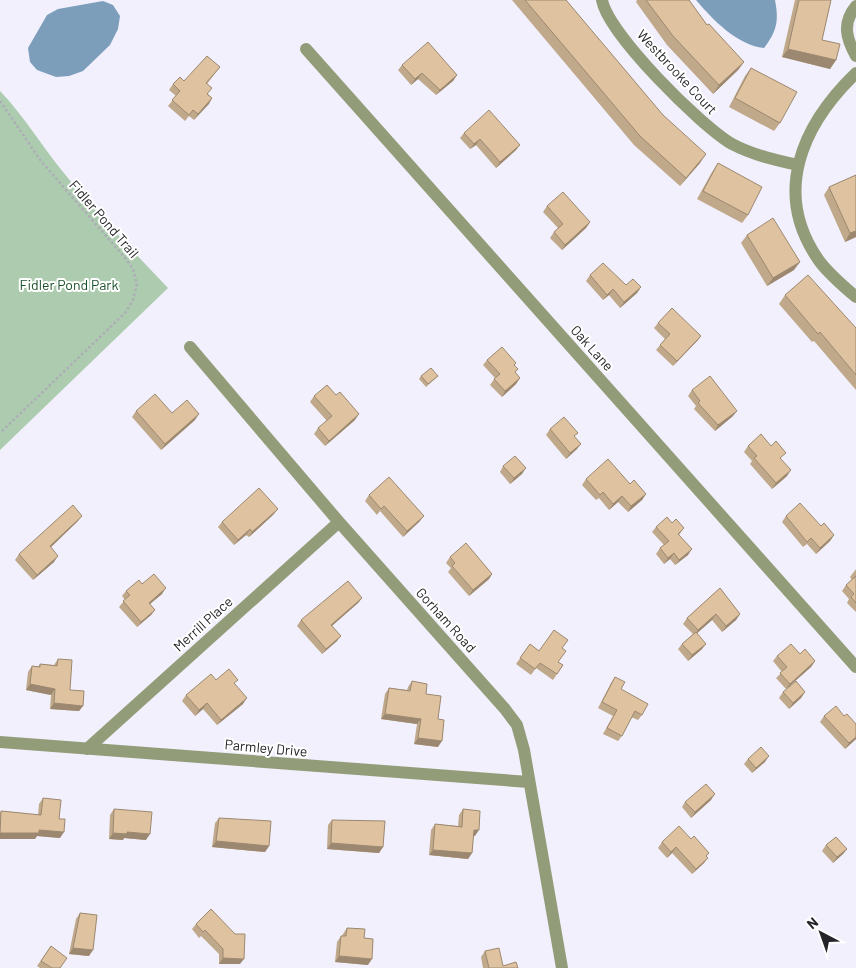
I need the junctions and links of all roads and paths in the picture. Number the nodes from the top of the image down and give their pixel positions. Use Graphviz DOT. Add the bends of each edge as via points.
graph roads {
  1 [pos="601,2"];
  2 [pos="856,6"];
  3 [pos="306,49"];
  4 [pos="856,56"];
  5 [pos="856,74"];
  6 [pos="0,101"];
  7 [pos="798,165"];
  8 [pos="856,296"];
  9 [pos="190,348"];
  10 [pos="0,433"];
  11 [pos="339,522"];
  12 [pos="856,667"];
  13 [pos="0,742"];
  14 [pos="87,749"];
  15 [pos="529,782"];
  16 [pos="562,968"];
  1 -- 7 [label="street, Westbrooke Court" via="632,48 710,129 748,152"];
  2 -- 4 [label="street" via="847,21 846,30"];
  3 -- 12 [label="street, Oak Lane"];
  5 -- 7 [label="street" via="815,121"];
  6 -- 10 [label="path, Fidler Pond Trail" via="47,168 126,259 137,284 133,300 115,325"];
  7 -- 8 [label="street" via="797,199 804,231 820,262"];
  9 -- 11 [label="street, Gorham Road"];
  11 -- 14 [label="street, Merrill Place"];
  11 -- 15 [label="street, Gorham Road" via="511,717 521,737"];
  13 -- 14 [label="street, Parmley Drive"];
  14 -- 15 [label="street, Parmley Drive"];
  15 -- 16 [label="street, Gorham Road"];
}
